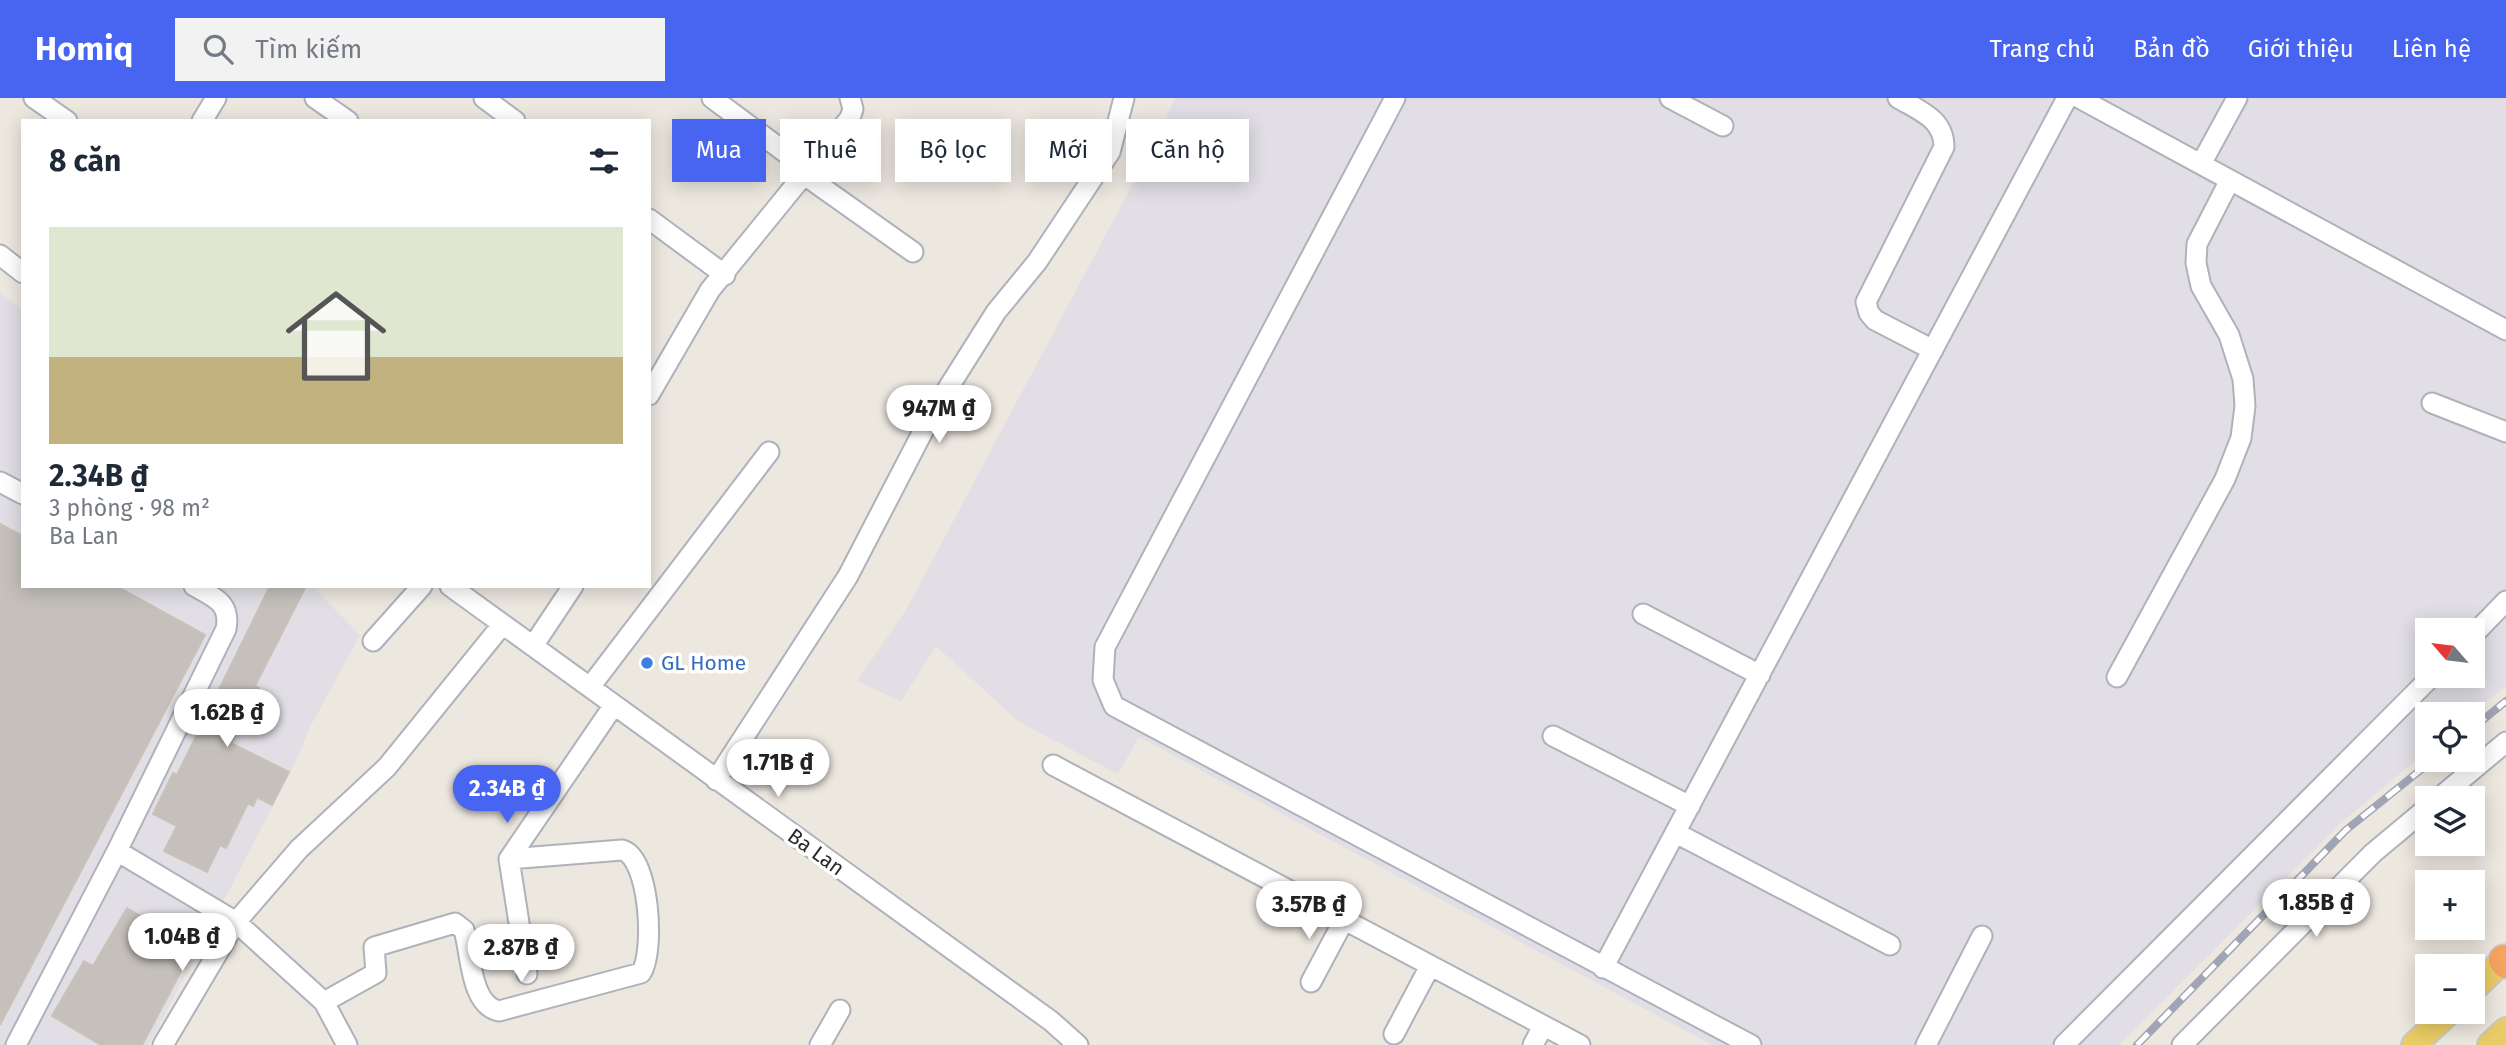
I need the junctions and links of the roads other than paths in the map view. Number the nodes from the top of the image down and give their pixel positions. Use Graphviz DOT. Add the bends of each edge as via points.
graph roads {
  1 [pos="34,98"];
  2 [pos="216,98"];
  3 [pos="315,98"];
  4 [pos="484,98"];
  5 [pos="712,98"];
  6 [pos="850,98"];
  7 [pos="1124,98"];
  8 [pos="1395,98"];
  9 [pos="1670,98"];
  10 [pos="1898,98"];
  11 [pos="2067,98"];
  12 [pos="2079,98"];
  13 [pos="2237,98"];
  14 [pos="64,119"];
  15 [pos="203,119"];
  16 [pos="345,119"];
  17 [pos="512,119"];
  18 [pos="849,119"];
  19 [pos="1723,126"];
  20 [pos="780,152"];
  21 [pos="2201,164"];
  22 [pos="2230,180"];
  23 [pos="800,182"];
  24 [pos="819,182"];
  25 [pos="651,220"];
  26 [pos="913,252"];
  27 [pos="0,255"];
  28 [pos="21,271"];
  29 [pos="725,275"];
  30 [pos="2504,324"];
  31 [pos="1933,350"];
  32 [pos="651,392"];
  33 [pos="2432,403"];
  34 [pos="2506,432"];
  35 [pos="769,452"];
  36 [pos="0,482"];
  37 [pos="21,493"];
  38 [pos="198,588"];
  39 [pos="420,588"];
  40 [pos="453,588"];
  41 [pos="572,588"];
  42 [pos="2506,601"];
  43 [pos="1643,614"];
  44 [pos="2485,623"];
  45 [pos="502,625"];
  46 [pos="373,640"];
  47 [pos="533,646"];
  48 [pos="1760,675"];
  49 [pos="2117,677"];
  50 [pos="590,687"];
  51 [pos="2420,688"];
  52 [pos="614,705"];
  53 [pos="1553,736"];
  54 [pos="2506,742"];
  55 [pos="1054,765"];
  56 [pos="716,780"];
  57 [pos="2453,786"];
  58 [pos="1690,806"];
  59 [pos="2415,818"];
  60 [pos="1675,833"];
  61 [pos="117,851"];
  62 [pos="509,859"];
  63 [pos="1344,919"];
  64 [pos="236,922"];
  65 [pos="1982,936"];
  66 [pos="1891,945"];
  67 [pos="2505,960"];
  68 [pos="1430,965"];
  69 [pos="1603,968"];
  70 [pos="527,974"];
  71 [pos="2485,978"];
  72 [pos="1311,982"];
  73 [pos="324,1002"];
  74 [pos="840,1010"];
  75 [pos="2436,1024"];
  76 [pos="1543,1026"];
  77 [pos="1394,1034"];
  78 [pos="1073,1044"];
  79 [pos="16,1045"];
  80 [pos="163,1045"];
  81 [pos="346,1045"];
  82 [pos="820,1045"];
  83 [pos="1533,1045"];
  84 [pos="1580,1045"];
  85 [pos="1751,1045"];
  86 [pos="1926,1045"];
  87 [pos="2064,1045"];
  88 [pos="2182,1045"];
  89 [pos="2414,1045"];
  1 -- 14 [label="street"];
  2 -- 15 [label="street"];
  3 -- 16 [label="street"];
  4 -- 17 [label="street"];
  5 -- 20 [label="street"];
  6 -- 18 [label="street"];
  7 -- 56 [label="street" via="1110,152 1037,262 996,312 933,412 848,576"];
  8 -- 69 [label="street" via="1105,648 1103,680 1114,706"];
  9 -- 19 [label="street"];
  10 -- 31 [label="street" via="1940,126 1944,146 1866,302 1875,320"];
  11 -- 31 [label="street"];
  12 -- 21 [label="street"];
  13 -- 21 [label="street"];
  21 -- 22 [label="street"];
  22 -- 30 [label="street"];
  22 -- 49 [label="street" via="2197,244 2196,264 2201,286 2229,335 2243,379 2241,438 2225,479"];
  23 -- 29 [label="street"];
  24 -- 26 [label="street"];
  25 -- 29 [label="street"];
  27 -- 28 [label="street"];
  29 -- 32 [label="street" via="710,290"];
  31 -- 48 [label="street"];
  33 -- 34 [label="street"];
  35 -- 50 [label="street"];
  36 -- 37 [label="street"];
  38 -- 61 [label="street" via="221,601 229,616 226,629"];
  39 -- 46 [label="street"];
  40 -- 45 [label="street, Ba Lan"];
  41 -- 47 [label="street"];
  42 -- 44 [label="street"];
  43 -- 48 [label="street"];
  45 -- 47 [label="street, Ba Lan"];
  45 -- 64 [label="street" via="387,767 299,849"];
  47 -- 50 [label="street, Ba Lan"];
  48 -- 58 [label="street"];
  50 -- 52 [label="street, Ba Lan"];
  51 -- 87 [label="street"];
  52 -- 56 [label="street, Ba Lan"];
  52 -- 62 [label="street"];
  53 -- 58 [label="street"];
  54 -- 57 [label="street"];
  55 -- 63 [label="street"];
  56 -- 78 [label="street, Ba Lan" via="1051,1021"];
  58 -- 60 [label="street"];
  59 -- 88 [label="street" via="2373,853"];
  60 -- 66 [label="street"];
  60 -- 69 [label="street"];
  61 -- 64 [label="street"];
  61 -- 79 [label="street"];
  62 -- 70 [label="street"];
  62 -- 73 [label="street" via="622,850 632,855 647,902 647,962 641,973 492,1010 480,998 464,930 455,923 374,947 376,973"];
  63 -- 68 [label="street"];
  63 -- 72 [label="street"];
  64 -- 73 [label="street"];
  64 -- 80 [label="street"];
  65 -- 86 [label="street"];
  67 -- 71 [label="main road"];
  68 -- 76 [label="street"];
  68 -- 77 [label="street"];
  69 -- 85 [label="street"];
  73 -- 81 [label="street"];
  74 -- 82 [label="street"];
  75 -- 89 [label="main road"];
  76 -- 83 [label="street"];
  76 -- 84 [label="street"];
}
